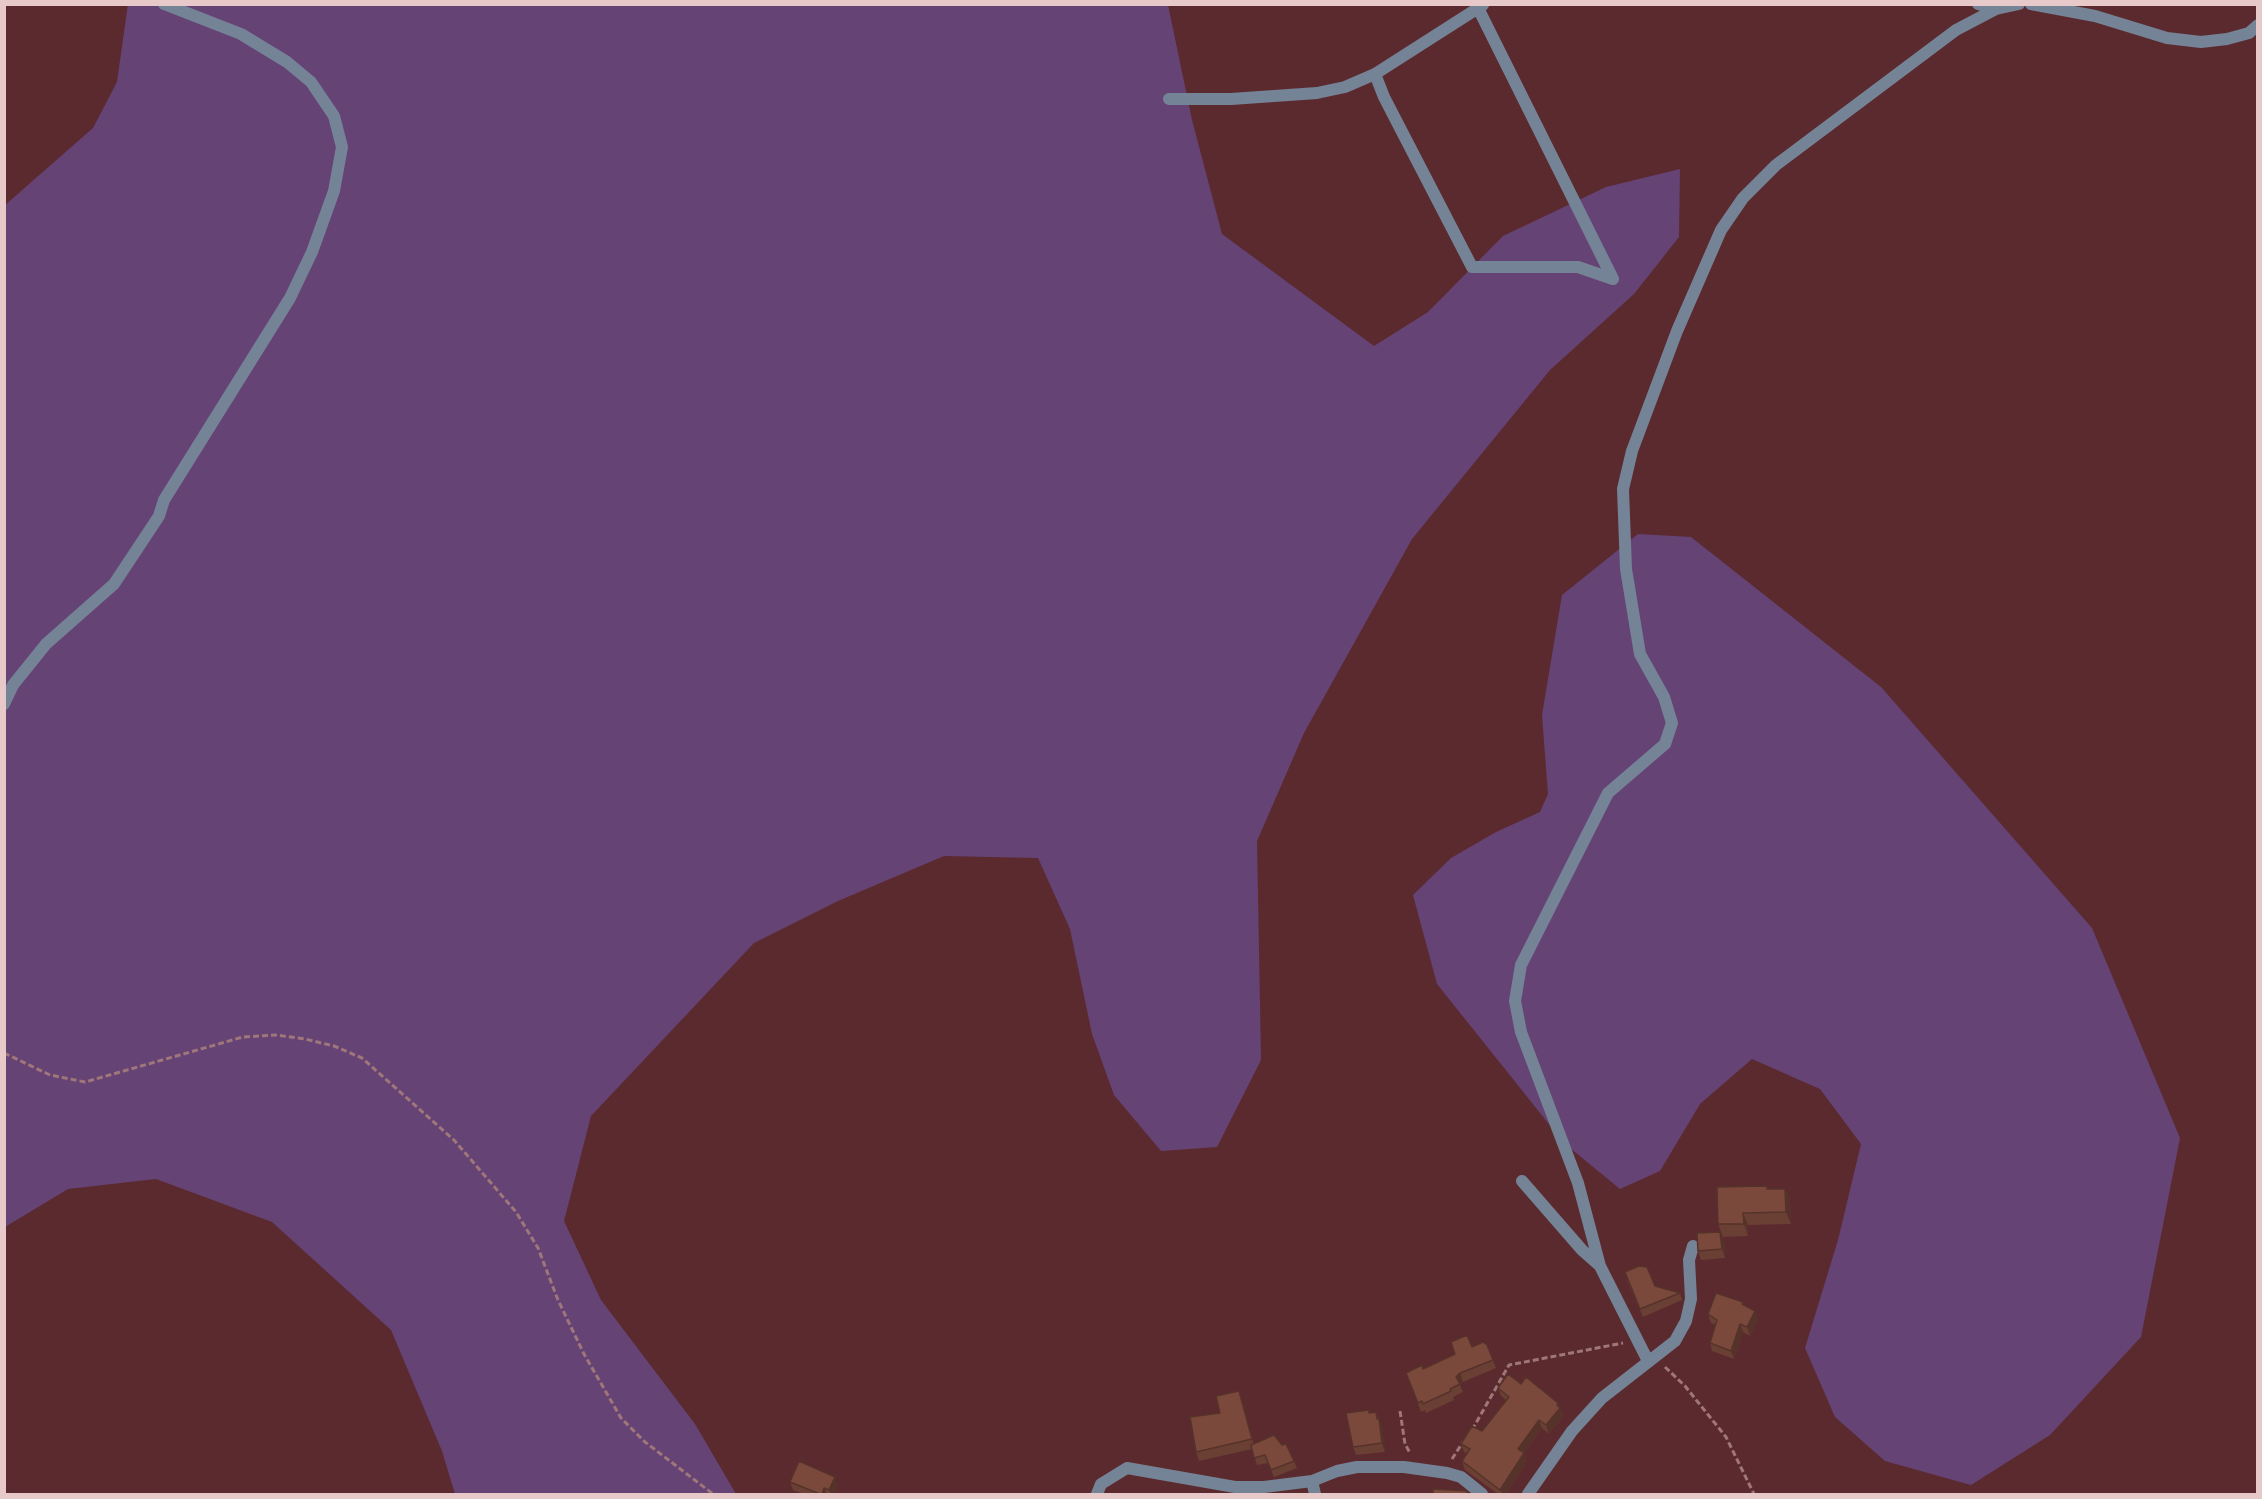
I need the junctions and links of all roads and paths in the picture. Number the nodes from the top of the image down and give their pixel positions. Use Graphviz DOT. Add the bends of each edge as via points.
graph roads {
  1 [pos="164,4"];
  2 [pos="1978,4"];
  3 [pos="2019,4"];
  4 [pos="2031,4"];
  5 [pos="1481,6"];
  6 [pos="1996,9"];
  7 [pos="2258,25"];
  8 [pos="1375,74"];
  9 [pos="1169,99"];
  10 [pos="4,704"];
  11 [pos="4,1053"];
  12 [pos="1522,1181"];
  13 [pos="1693,1246"];
  14 [pos="1600,1266"];
  15 [pos="1637,1340"];
  16 [pos="1647,1361"];
  17 [pos="1400,1411"];
  18 [pos="1471,1432"];
  19 [pos="1464,1441"];
  20 [pos="1417,1468"];
  21 [pos="1447,1473"];
  22 [pos="1312,1481"];
  23 [pos="713,1494"];
  24 [pos="1097,1494"];
  25 [pos="1316,1494"];
  26 [pos="1482,1494"];
  27 [pos="1528,1494"];
  28 [pos="1754,1494"];
  1 -- 10 [label="street" via="241,34 311,82 334,116 342,147 334,191 290,298 164,500 159,516 114,584 45,644 13,685"];
  2 -- 6 [label="street"];
  3 -- 6 [label="street"];
  4 -- 7 [label="street" via="2095,16 2167,38 2201,42 2249,33"];
  5 -- 8 [label="street"];
  5 -- 8 [label="street" via="1613,279 1578,267 1472,267"];
  6 -- 14 [label="street" via="1956,30 1776,165 1743,198 1721,230 1677,331 1632,451 1623,489 1626,569 1640,654 1664,697 1672,723 1665,744 1608,793 1521,965 1515,1001 1521,1032 1578,1183"];
  8 -- 9 [label="street" via="1345,87 1317,93"];
  11 -- 23 [label="path" via="51,1075 85,1082 243,1037 276,1035 305,1039 362,1058 454,1140 516,1212 538,1248 584,1354 621,1418 645,1442"];
  12 -- 14 [label="street"];
  13 -- 16 [label="street" via="1686,1321 1675,1341"];
  14 -- 15 [label="street"];
  15 -- 16 [label="street"];
  15 -- 18 [label="path" via="1509,1365"];
  16 -- 27 [label="street" via="1602,1398 1572,1431"];
  16 -- 28 [label="path" via="1662,1364 1674,1374 1726,1437"];
  17 -- 20 [label="path" via="1405,1444"];
  19 -- 21 [label="path"];
  20 -- 21 [label="street"];
  20 -- 22 [label="street" via="1357,1467"];
  21 -- 26 [label="street" via="1461,1477"];
  22 -- 24 [label="street" via="1235,1487 1127,1468 1101,1484"];
  22 -- 25 [label="street"];
}
